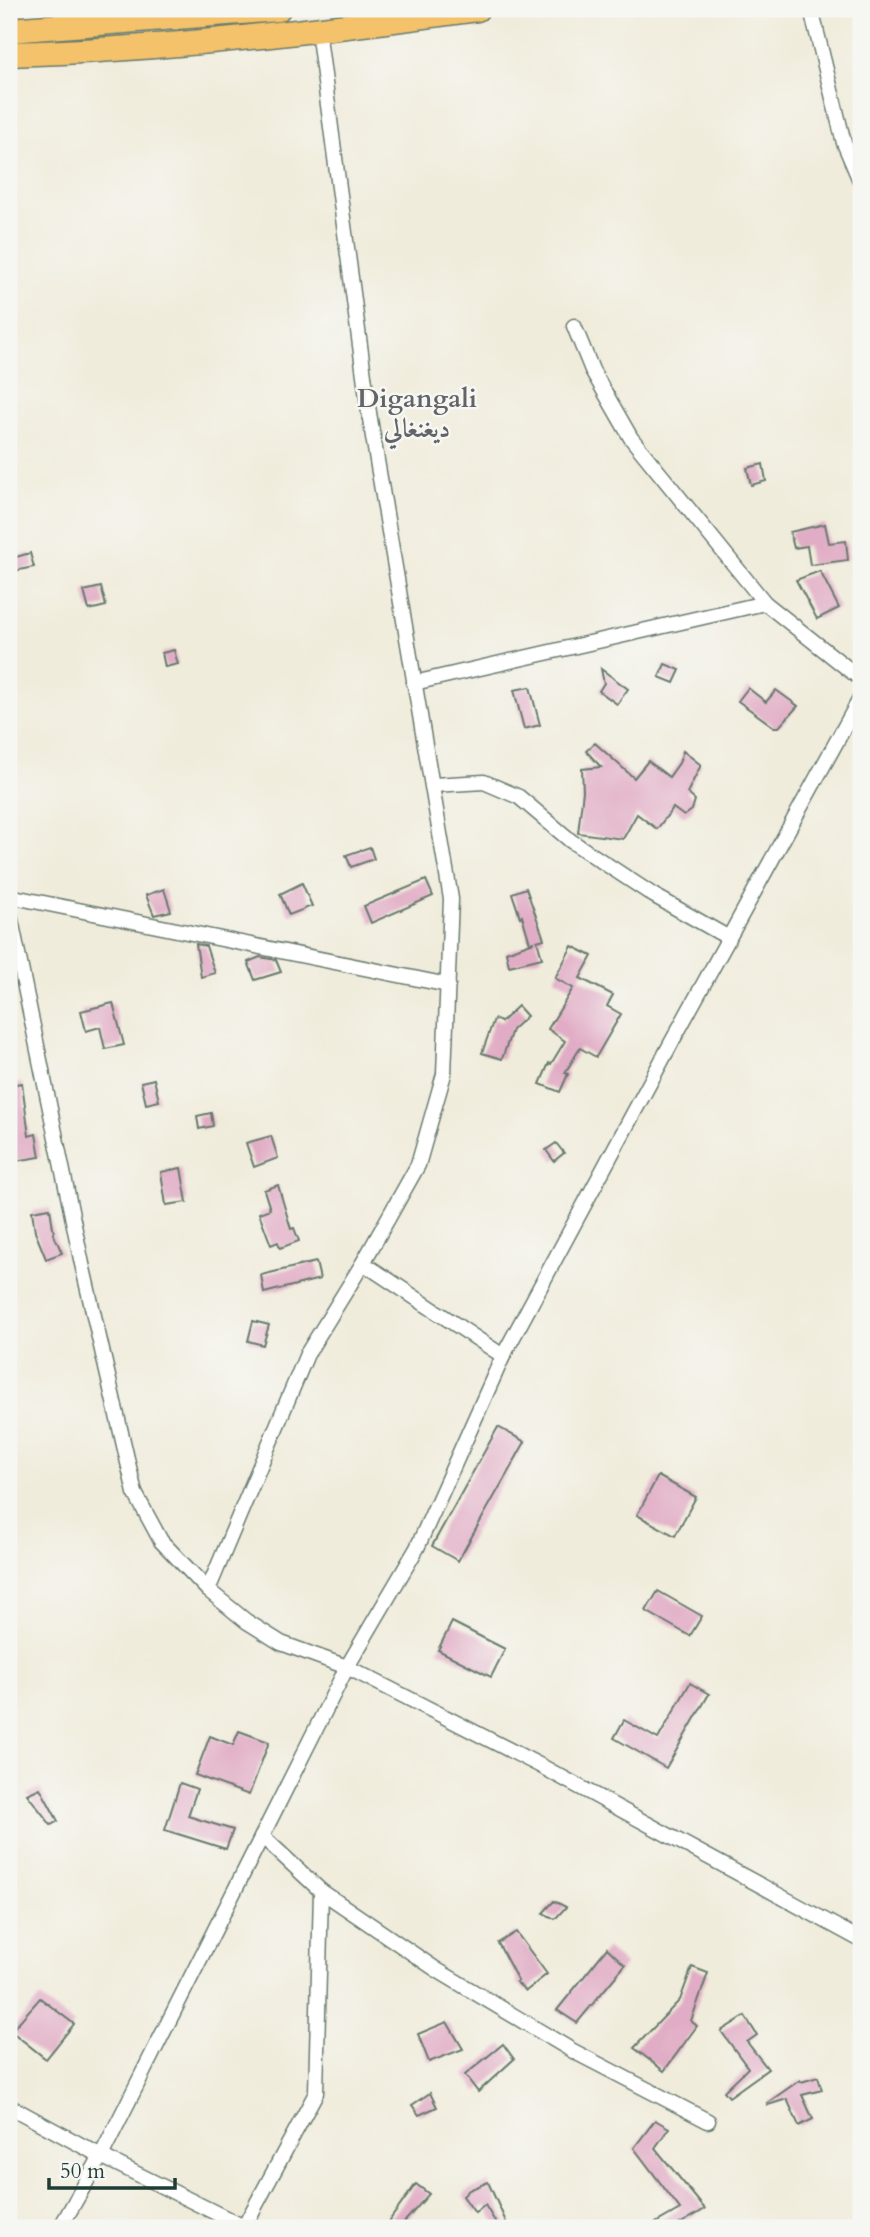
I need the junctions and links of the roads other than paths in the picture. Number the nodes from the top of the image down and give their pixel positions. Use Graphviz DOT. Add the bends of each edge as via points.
graph roads {
  1 [pos="278,9"];
  2 [pos="477,9"];
  3 [pos="811,9"];
  4 [pos="136,14"];
  5 [pos="9,30"];
  6 [pos="318,30"];
  7 [pos="9,54"];
  8 [pos="861,183"];
  9 [pos="574,326"];
  10 [pos="765,603"];
  11 [pos="861,679"];
  12 [pos="414,683"];
  13 [pos="861,697"];
  14 [pos="433,785"];
  15 [pos="9,896"];
  16 [pos="9,910"];
  17 [pos="729,938"];
  18 [pos="448,985"];
  19 [pos="363,1263"];
  20 [pos="503,1356"];
  21 [pos="208,1590"];
  22 [pos="347,1667"];
  23 [pos="262,1836"];
  24 [pos="321,1891"];
  25 [pos="861,1940"];
  26 [pos="9,2106"];
  27 [pos="708,2121"];
  28 [pos="101,2156"];
  29 [pos="60,2228"];
  30 [pos="245,2228"];
  1 -- 4 [label="highway"];
  2 -- 6 [label="highway"];
  3 -- 8 [label="street" via="844,144"];
  4 -- 5 [label="highway"];
  6 -- 7 [label="highway"];
  6 -- 12 [label="street" via="369,413"];
  9 -- 10 [label="street" via="592,370 631,438"];
  10 -- 11 [label="street"];
  10 -- 12 [label="street"];
  12 -- 14 [label="street"];
  13 -- 17 [label="street"];
  14 -- 17 [label="street" via="484,782 519,797 571,841"];
  14 -- 18 [label="street" via="451,899"];
  15 -- 18 [label="street"];
  16 -- 21 [label="street" via="135,1493 161,1541"];
  17 -- 20 [label="street"];
  18 -- 19 [label="street" via="444,1074 418,1165"];
  19 -- 20 [label="street"];
  19 -- 21 [label="street" via="306,1353"];
  20 -- 22 [label="street" via="417,1548"];
  21 -- 22 [label="street" via="281,1643"];
  22 -- 23 [label="street"];
  22 -- 25 [label="street" via="553,1772"];
  23 -- 24 [label="street"];
  23 -- 28 [label="street"];
  24 -- 27 [label="street" via="438,1970 573,2051"];
  24 -- 30 [label="street" via="316,2094"];
  26 -- 28 [label="street"];
  28 -- 29 [label="street"];
  28 -- 30 [label="street"];
}
